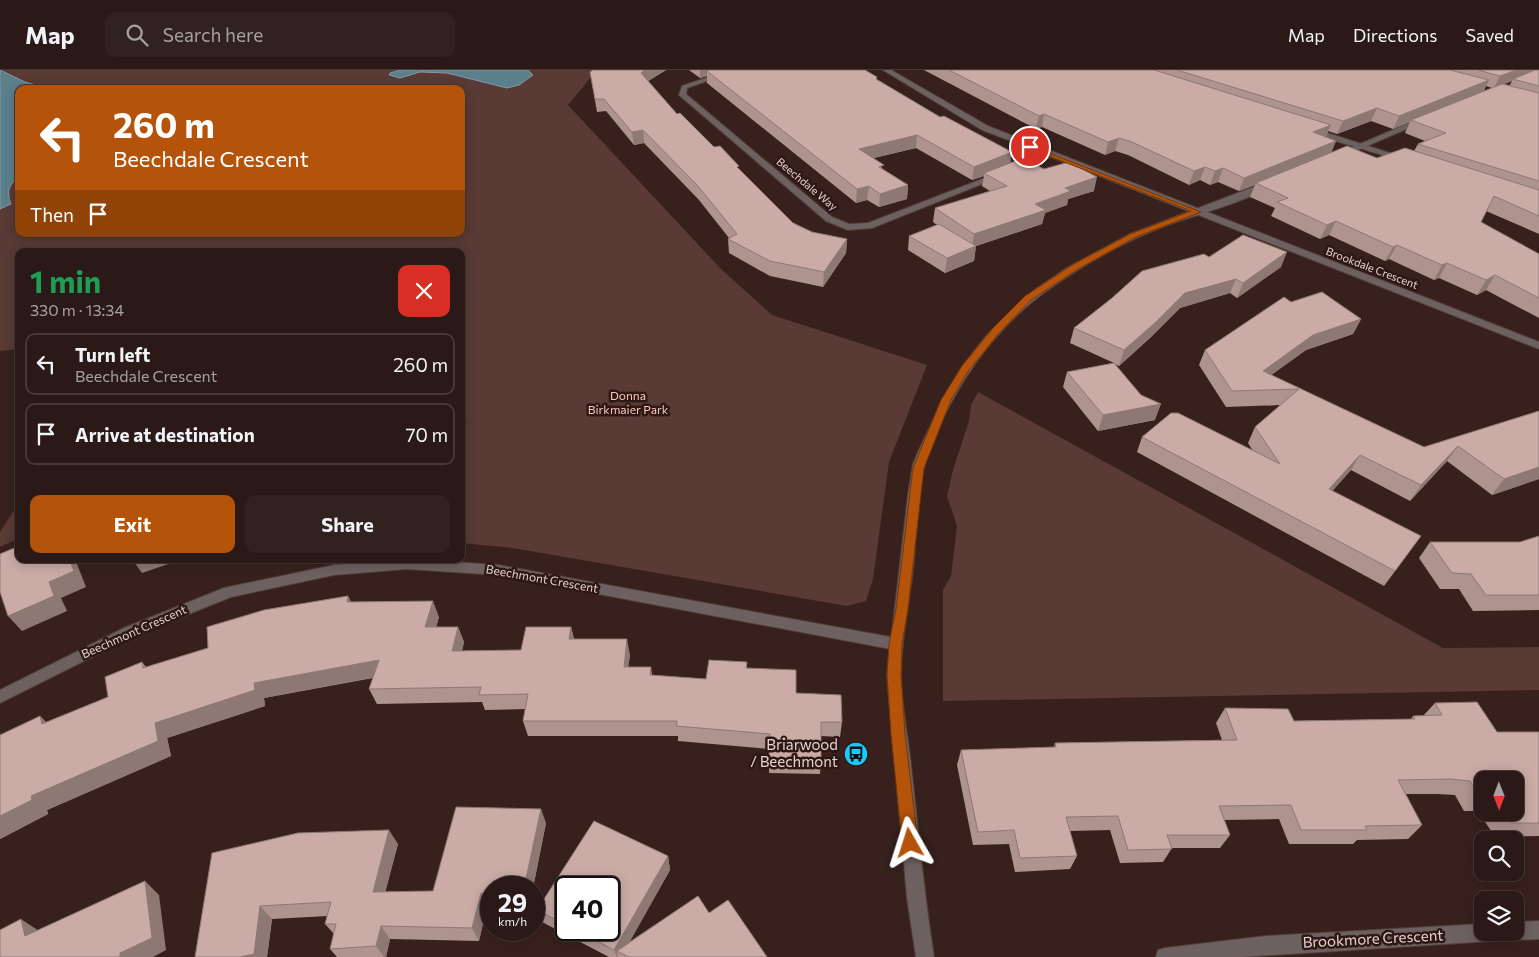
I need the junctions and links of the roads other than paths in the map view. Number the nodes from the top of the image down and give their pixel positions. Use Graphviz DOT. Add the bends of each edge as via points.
graph roads {
  1 [pos="736,70"];
  2 [pos="886,70"];
  3 [pos="1437,115"];
  4 [pos="1303,128"];
  5 [pos="1361,146"];
  6 [pos="1049,155"];
  7 [pos="1329,159"];
  8 [pos="1417,163"];
  9 [pos="1012,171"];
  10 [pos="1003,174"];
  11 [pos="1274,182"];
  12 [pos="1198,212"];
  13 [pos="1539,346"];
  14 [pos="896,644"];
  15 [pos="0,697"];
  16 [pos="1539,930"];
  17 [pos="1524,931"];
  18 [pos="1474,933"];
  19 [pos="925,957"];
  20 [pos="1165,957"];
  1 -- 10 [label="street, Beechdale Way" via="684,87 682,95 829,219 848,227 869,226"];
  2 -- 6 [label="street, Brookdale Crescent" via="972,121"];
  3 -- 5 [label="street"];
  4 -- 5 [label="street"];
  5 -- 7 [label="street"];
  5 -- 8 [label="street"];
  6 -- 9 [label="street"];
  6 -- 12 [label="street, Brookdale Crescent"];
  11 -- 12 [label="street"];
  12 -- 13 [label="street, Brookdale Crescent"];
  12 -- 14 [label="street" via="1133,236 1075,267 1028,298 965,368 946,400 918,468"];
  14 -- 15 [label="street, Beechmont Crescent" via="498,570 407,564 334,570 229,592 129,632"];
  14 -- 19 [label="street" via="894,675 898,734"];
  16 -- 17 [label="street"];
  18 -- 20 [label="street, Brookmore Crescent" via="1266,945"];
}
